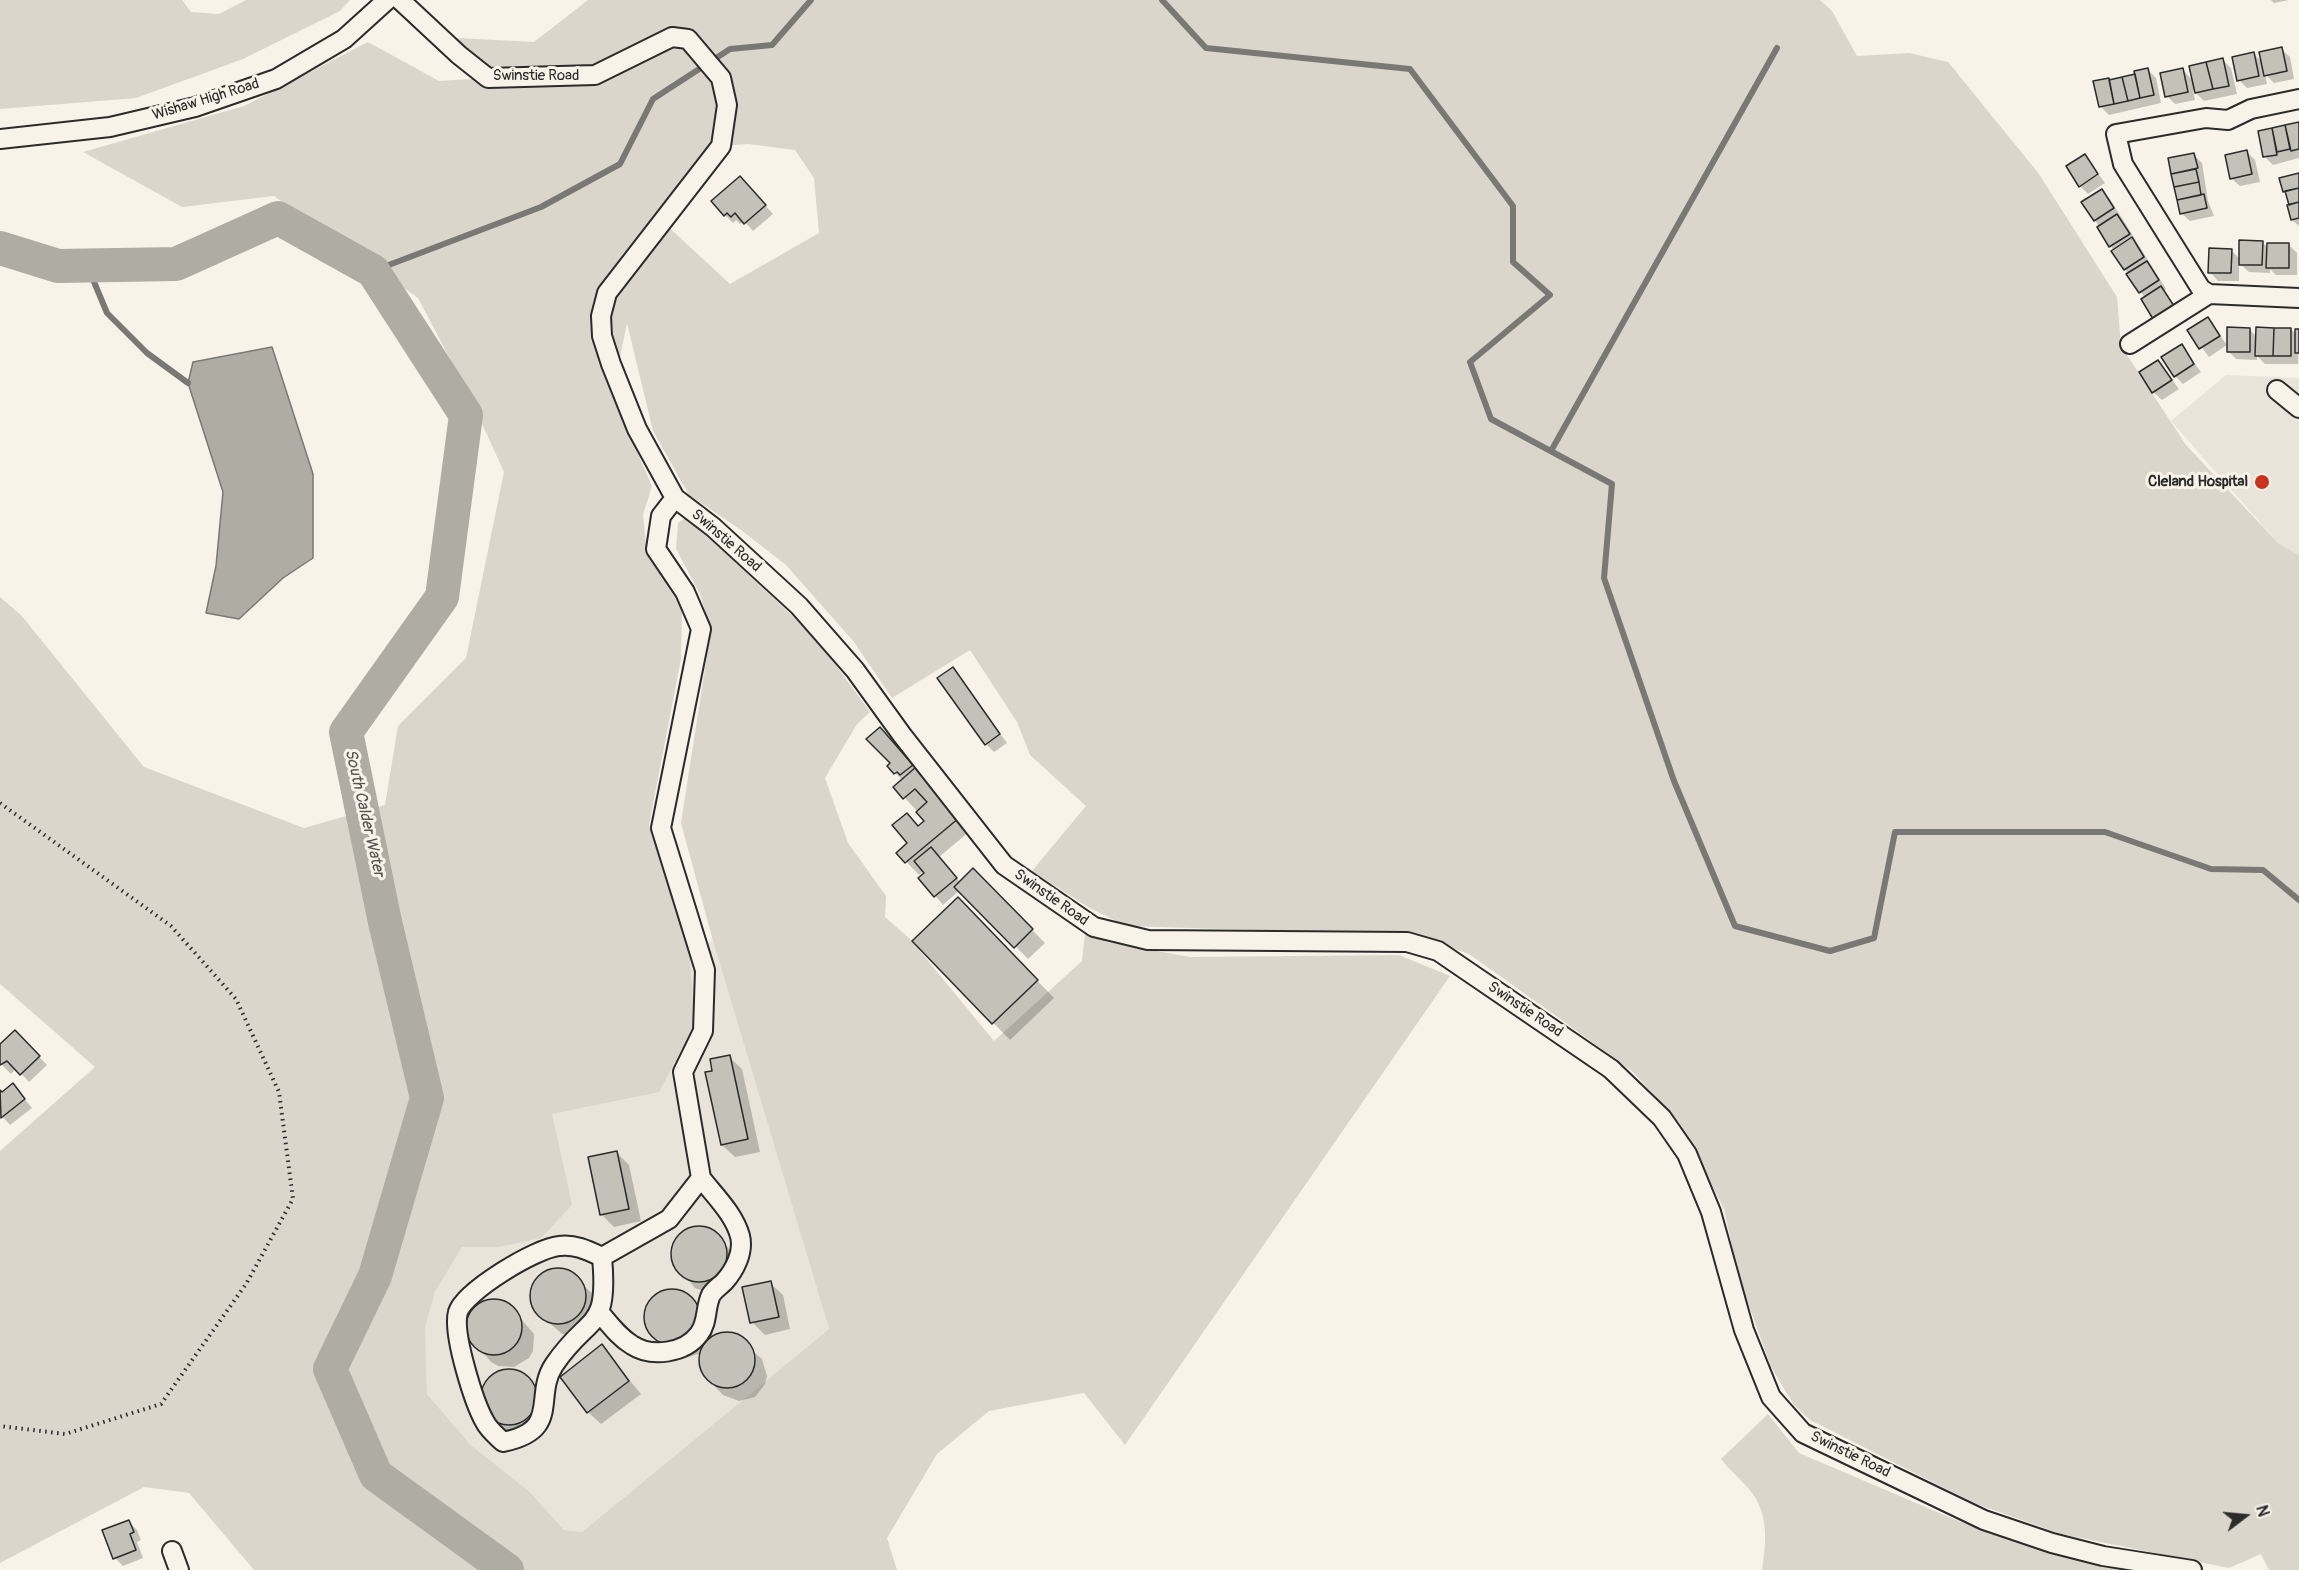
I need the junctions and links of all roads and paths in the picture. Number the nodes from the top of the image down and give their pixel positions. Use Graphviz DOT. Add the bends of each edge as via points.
graph roads {
  1 [pos="387,0"];
  2 [pos="400,0"];
  3 [pos="2299,99"];
  4 [pos="0,139"];
  5 [pos="2209,294"];
  6 [pos="2299,298"];
  7 [pos="2130,344"];
  8 [pos="2277,390"];
  9 [pos="2299,408"];
  10 [pos="675,498"];
  11 [pos="0,803"];
  12 [pos="701,1178"];
  13 [pos="602,1257"];
  14 [pos="600,1312"];
  15 [pos="0,1426"];
  16 [pos="172,1551"];
  17 [pos="179,1570"];
  18 [pos="2192,1570"];
  1 -- 4 [label="street, Wishaw High Road" via="344,39 276,79 195,107 110,127"];
  2 -- 10 [label="street, Swinstie Road" via="488,78 595,75 672,37 688,39 721,78 727,105 721,146 621,272 607,293 601,316 602,336 636,429"];
  3 -- 5 [label="street" via="2251,109 2228,120 2206,117 2116,134 2123,164 2193,279"];
  5 -- 6 [label="street"];
  5 -- 7 [label="street"];
  8 -- 9 [label="street"];
  10 -- 12 [label="street" via="661,516 656,549 685,592 701,630 661,828 705,970 703,1031 683,1072"];
  10 -- 18 [label="street, Swinstie Road" via="713,527 799,606 855,670 1004,865 1094,927 1148,940 1407,942 1438,951 1611,1069 1662,1118 1687,1154 1711,1212 1744,1330 1772,1396 1803,1433 1984,1520 2103,1556"];
  11 -- 15 [label="path" via="171,926 236,999 279,1092 293,1199 246,1284 161,1404 65,1434"];
  12 -- 13 [label="street" via="669,1220"];
  12 -- 14 [label="street" via="721,1203 740,1238 739,1259 711,1295 700,1333 688,1345 652,1352 634,1347 616,1333"];
  13 -- 14 [label="street" via="604,1288"];
  13 -- 14 [label="street" via="580,1246 557,1246 477,1288 464,1300 457,1314 458,1334 472,1397 486,1425 503,1442 521,1439 542,1419 553,1367 595,1323"];
  16 -- 17 [label="street"];
}
